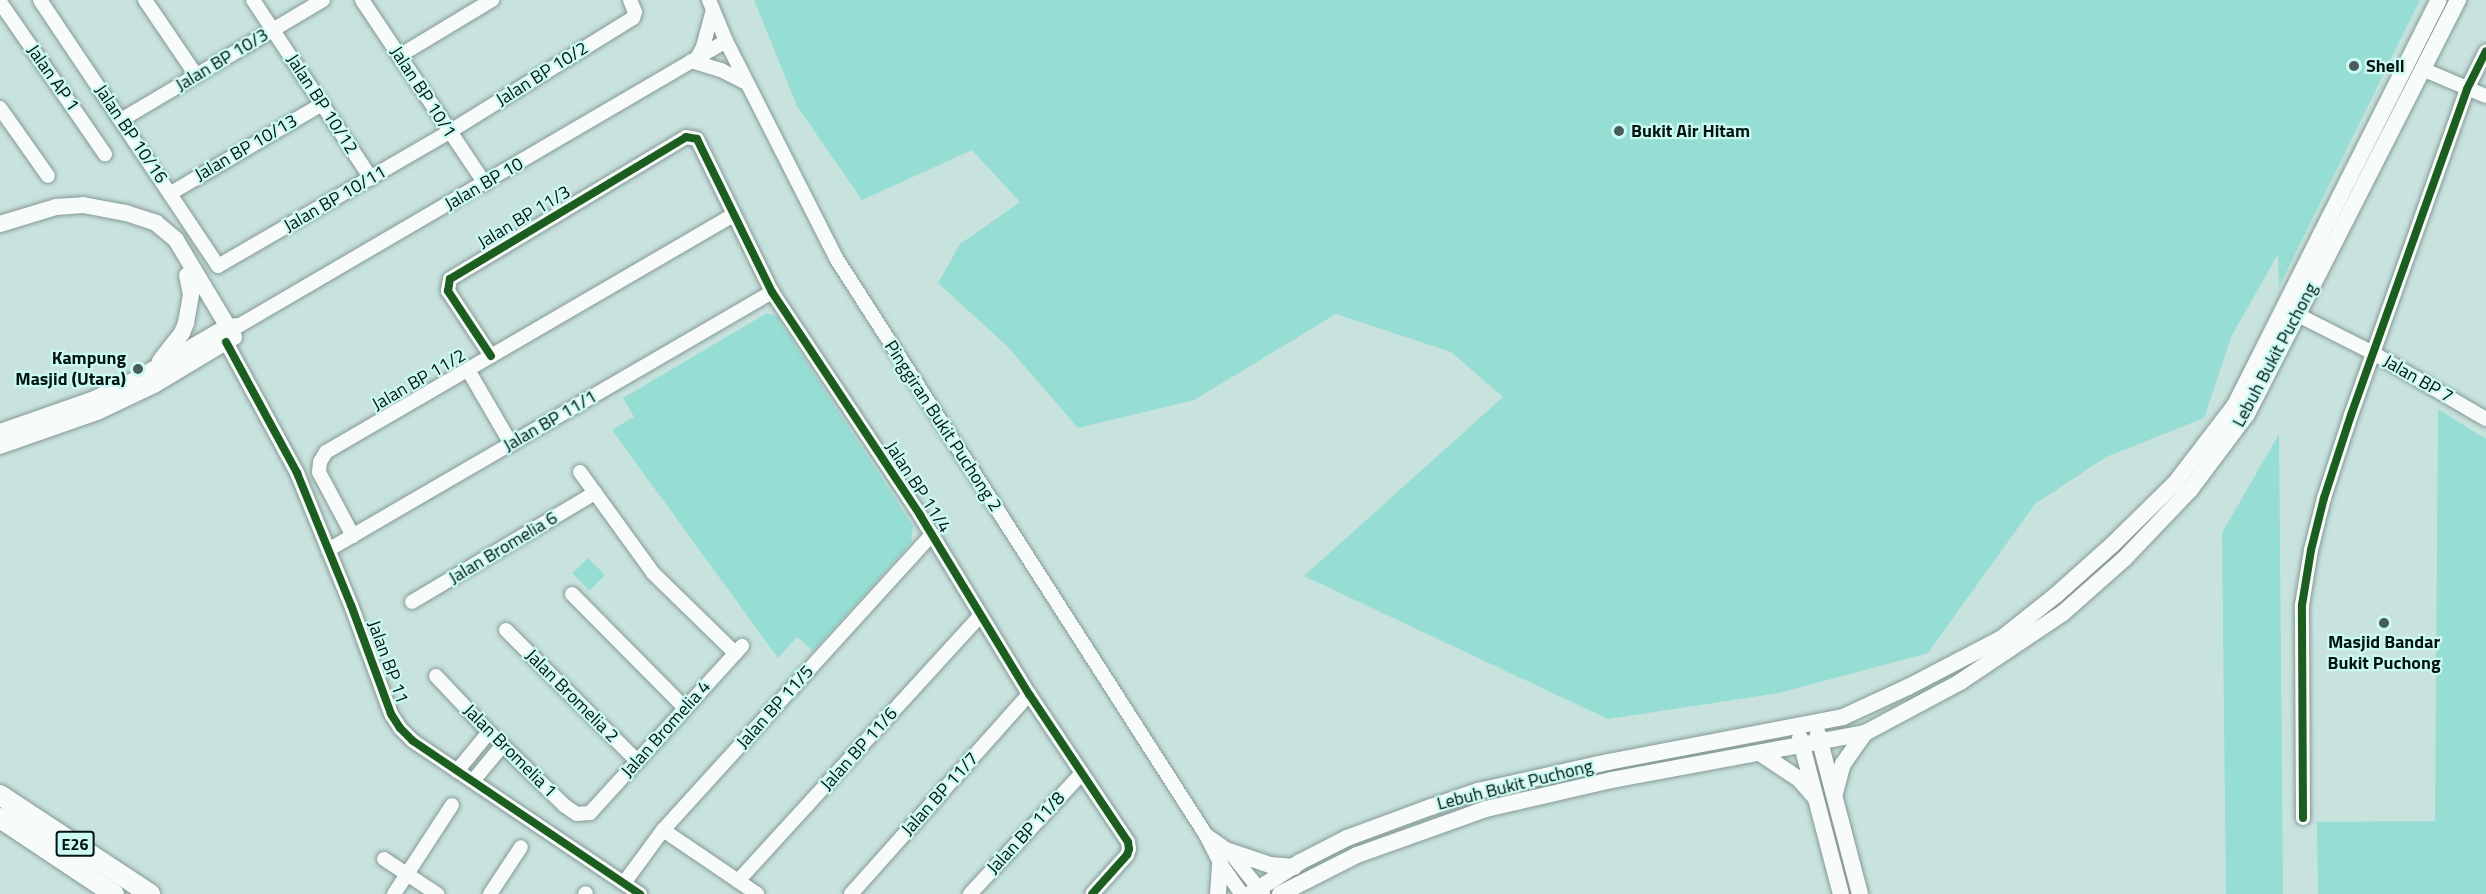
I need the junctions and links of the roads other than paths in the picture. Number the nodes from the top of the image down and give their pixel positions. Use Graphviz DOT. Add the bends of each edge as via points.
graph roads {
  1 [pos="40,0"];
  2 [pos="145,0"];
  3 [pos="253,0"];
  4 [pos="324,0"];
  5 [pos="362,0"];
  6 [pos="492,0"];
  7 [pos="630,0"];
  8 [pos="2439,0"];
  9 [pos="2458,0"];
  10 [pos="0,2"];
  11 [pos="711,5"];
  12 [pos="273,30"];
  13 [pos="2423,32"];
  14 [pos="726,41"];
  15 [pos="2486,51"];
  16 [pos="399,56"];
  17 [pos="694,59"];
  18 [pos="2422,69"];
  19 [pos="196,75"];
  20 [pos="747,83"];
  21 [pos="2467,89"];
  22 [pos="2486,96"];
  23 [pos="2388,102"];
  24 [pos="322,105"];
  25 [pos="0,108"];
  26 [pos="121,120"];
  27 [pos="449,132"];
  28 [pos="692,137"];
  29 [pos="105,154"];
  30 [pos="48,176"];
  31 [pos="370,178"];
  32 [pos="485,184"];
  33 [pos="171,192"];
  34 [pos="733,215"];
  35 [pos="0,225"];
  36 [pos="0,236"];
  37 [pos="221,265"];
  38 [pos="187,275"];
  39 [pos="772,292"];
  40 [pos="2291,312"];
  41 [pos="230,332"];
  42 [pos="2373,353"];
  43 [pos="490,356"];
  44 [pos="468,370"];
  45 [pos="146,374"];
  46 [pos="2486,419"];
  47 [pos="5,428"];
  48 [pos="511,444"];
  49 [pos="0,446"];
  50 [pos="580,472"];
  51 [pos="595,494"];
  52 [pos="931,534"];
  53 [pos="353,536"];
  54 [pos="328,550"];
  55 [pos="572,594"];
  56 [pos="411,602"];
  57 [pos="980,616"];
  58 [pos="506,630"];
  59 [pos="2006,644"];
  60 [pos="436,676"];
  61 [pos="1029,694"];
  62 [pos="685,708"];
  63 [pos="1816,724"];
  64 [pos="1797,727"];
  65 [pos="489,732"];
  66 [pos="1865,733"];
  67 [pos="1820,743"];
  68 [pos="502,746"];
  69 [pos="1802,746"];
  70 [pos="1760,753"];
  71 [pos="637,761"];
  72 [pos="457,771"];
  73 [pos="1082,773"];
  74 [pos="473,781"];
  75 [pos="0,795"];
  76 [pos="1834,796"];
  77 [pos="1816,800"];
  78 [pos="452,805"];
  79 [pos="590,813"];
  80 [pos="0,818"];
  81 [pos="2303,818"];
  82 [pos="663,830"];
  83 [pos="521,847"];
  84 [pos="1224,857"];
  85 [pos="384,859"];
  86 [pos="1294,867"];
  87 [pos="407,874"];
  88 [pos="738,881"];
  89 [pos="624,883"];
  90 [pos="1257,892"];
  91 [pos="114,894"];
  92 [pos="150,894"];
  93 [pos="394,894"];
  94 [pos="437,894"];
  95 [pos="490,894"];
  96 [pos="640,894"];
  97 [pos="757,894"];
  98 [pos="851,894"];
  99 [pos="970,894"];
  100 [pos="1092,894"];
  101 [pos="1218,894"];
  102 [pos="1242,894"];
  103 [pos="1280,894"];
  104 [pos="1841,894"];
  105 [pos="1860,894"];
  1 -- 26 [label="street, Jalan BP 10/16"];
  2 -- 19 [label="street"];
  3 -- 12 [label="street, Jalan BP 10/12"];
  4 -- 12 [label="street, Jalan BP 10/3"];
  5 -- 16 [label="street, Jalan BP 10/1"];
  6 -- 16 [label="street"];
  7 -- 27 [label="street, Jalan BP 10/2" via="635,16"];
  8 -- 13 [label="main road, Lebuh Bukit Puchong"];
  9 -- 18 [label="main road, Lebuh Bukit Puchong"];
  10 -- 29 [label="street, Jalan AP 1"];
  11 -- 14 [label="street, Pinggiran Bukit Puchong 2"];
  11 -- 17 [label="street" via="703,47"];
  12 -- 19 [label="street, Jalan BP 10/3"];
  12 -- 24 [label="street, Jalan BP 10/12"];
  13 -- 18 [label="main road" via="2419,55"];
  13 -- 23 [label="main road, Lebuh Bukit Puchong"];
  14 -- 17 [label="street, Jalan BP 10"];
  14 -- 20 [label="street, Pinggiran Bukit Puchong 2"];
  15 -- 21 [label="street"];
  16 -- 27 [label="street, Jalan BP 10/1"];
  17 -- 20 [label="street"];
  17 -- 32 [label="street, Jalan BP 10"];
  18 -- 21 [label="street"];
  18 -- 23 [label="main road" via="2408,76"];
  18 -- 40 [label="main road, Lebuh Bukit Puchong"];
  19 -- 26 [label="street, Jalan BP 10/3"];
  20 -- 84 [label="street, Pinggiran Bukit Puchong 2" via="836,258 1206,835"];
  21 -- 22 [label="street"];
  21 -- 42 [label="street"];
  23 -- 40 [label="main road, Lebuh Bukit Puchong"];
  24 -- 31 [label="street, Jalan BP 10/12"];
  24 -- 33 [label="street, Jalan BP 10/13"];
  25 -- 30 [label="street"];
  26 -- 33 [label="street, Jalan BP 10/16"];
  27 -- 31 [label="street, Jalan BP 10/11"];
  27 -- 32 [label="street, Jalan BP 10/1"];
  28 -- 34 [label="street, Jalan BP 11/4" via="697,139"];
  28 -- 43 [label="street, Jalan BP 11/3" via="686,137 450,279 448,291"];
  31 -- 37 [label="street, Jalan BP 10/11"];
  32 -- 41 [label="street, Jalan BP 10"];
  33 -- 37 [label="street, Jalan BP 10/16" via="215,264"];
  34 -- 39 [label="street, Jalan BP 11/4"];
  34 -- 43 [label="street, Jalan BP 11/2"];
  35 -- 41 [label="main road" via="56,207 83,205 156,223 176,240"];
  36 -- 38 [label="main road" via="57,217 84,216 125,223 153,233 170,249"];
  38 -- 41 [label="main road"];
  38 -- 45 [label="main road" via="190,302 182,333 167,355"];
  39 -- 48 [label="street, Jalan BP 11/1"];
  39 -- 52 [label="street, Jalan BP 11/4"];
  40 -- 42 [label="street, Jalan BP 7"];
  40 -- 59 [label="main road, Lebuh Bukit Puchong" via="2247,414 2190,490 2126,558 2062,613"];
  41 -- 45 [label="main road"];
  41 -- 49 [label="main road" via="154,385 97,412"];
  41 -- 54 [label="street, Jalan BP 11"];
  42 -- 46 [label="street, Jalan BP 7"];
  42 -- 81 [label="street" via="2324,498 2302,605"];
  43 -- 44 [label="street, Jalan BP 11/2"];
  44 -- 48 [label="street"];
  44 -- 53 [label="street, Jalan BP 11/2" via="326,452 319,472"];
  45 -- 47 [label="main road" via="92,400"];
  48 -- 53 [label="street, Jalan BP 11/1"];
  50 -- 51 [label="street"];
  51 -- 56 [label="street, Jalan Bromelia 6"];
  51 -- 62 [label="street, Jalan Bromelia 4" via="653,573 738,649"];
  52 -- 57 [label="street, Jalan BP 11/4"];
  52 -- 82 [label="street, Jalan BP 11/5"];
  53 -- 54 [label="street, Jalan BP 11/1"];
  54 -- 72 [label="street, Jalan BP 11" via="391,714 413,741"];
  55 -- 62 [label="street"];
  57 -- 61 [label="street, Jalan BP 11/4"];
  57 -- 88 [label="street, Jalan BP 11/6"];
  58 -- 71 [label="street, Jalan Bromelia 2"];
  59 -- 63 [label="main road, Lebuh Bukit Puchong" via="1869,706"];
  59 -- 66 [label="main road, Lebuh Bukit Puchong" via="1960,682"];
  60 -- 65 [label="street, Jalan Bromelia 1"];
  61 -- 73 [label="street, Jalan BP 11/4"];
  61 -- 98 [label="street, Jalan BP 11/7"];
  62 -- 71 [label="street, Jalan Bromelia 4"];
  63 -- 64 [label="main road, Lebuh Bukit Puchong"];
  63 -- 67 [label="main road"];
  64 -- 69 [label="main road"];
  64 -- 86 [label="main road, Lebuh Bukit Puchong" via="1674,748 1478,791 1347,838"];
  65 -- 68 [label="street, Jalan Bromelia 1"];
  65 -- 72 [label="street"];
  66 -- 67 [label="main road, Lebuh Bukit Puchong"];
  66 -- 76 [label="main road" via="1843,764"];
  67 -- 69 [label="main road, Lebuh Bukit Puchong"];
  67 -- 76 [label="main road"];
  68 -- 74 [label="street"];
  68 -- 79 [label="street, Jalan Bromelia 1" via="565,806 577,814"];
  69 -- 70 [label="main road, Lebuh Bukit Puchong"];
  69 -- 77 [label="main road"];
  70 -- 77 [label="main road" via="1799,779"];
  70 -- 103 [label="main road, Lebuh Bukit Puchong" via="1612,780 1486,809 1357,855"];
  71 -- 79 [label="street, Jalan Bromelia 4"];
  72 -- 74 [label="street, Jalan BP 11"];
  73 -- 99 [label="street, Jalan BP 11/8"];
  73 -- 100 [label="street, Jalan BP 11/4" via="1129,849"];
  74 -- 89 [label="street, Jalan BP 11"];
  75 -- 92 [label="highway, E26"];
  76 -- 105 [label="main road"];
  77 -- 104 [label="main road"];
  78 -- 87 [label="street"];
  80 -- 91 [label="highway, E26"];
  82 -- 88 [label="street"];
  82 -- 89 [label="street, Jalan BP 11/5"];
  83 -- 95 [label="street"];
  84 -- 86 [label="main road"];
  84 -- 90 [label="street, Pinggiran Bukit Puchong 2"];
  84 -- 101 [label="main road"];
  84 -- 102 [label="street, Pinggiran Bukit Puchong 2"];
  85 -- 87 [label="street"];
  86 -- 90 [label="main road, Lebuh Bukit Puchong"];
  87 -- 93 [label="street"];
  87 -- 94 [label="street"];
  88 -- 97 [label="street"];
  89 -- 96 [label="street, Jalan BP 11"];
}
